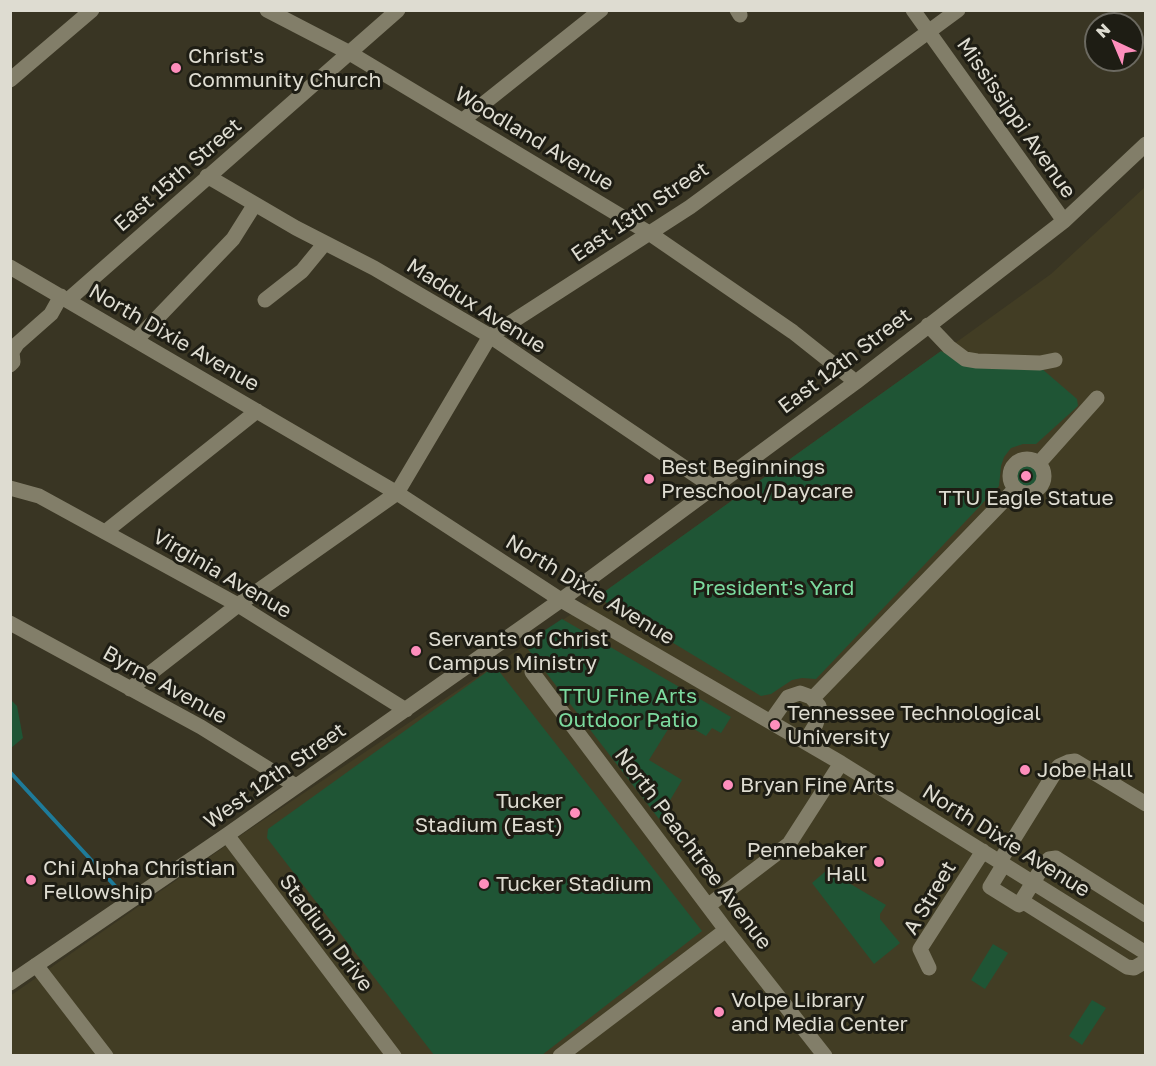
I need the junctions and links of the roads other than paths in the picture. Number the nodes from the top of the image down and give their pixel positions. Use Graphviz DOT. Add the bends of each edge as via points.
graph roads {
  1 [pos="92,10"];
  2 [pos="267,10"];
  3 [pos="398,10"];
  4 [pos="601,10"];
  5 [pos="913,10"];
  6 [pos="958,10"];
  7 [pos="929,32"];
  8 [pos="348,52"];
  9 [pos="10,80"];
  10 [pos="463,120"];
  11 [pos="1146,144"];
  12 [pos="207,176"];
  13 [pos="255,204"];
  14 [pos="1064,221"];
  15 [pos="649,233"];
  16 [pos="325,243"];
  17 [pos="10,267"];
  18 [pos="64,298"];
  19 [pos="265,300"];
  20 [pos="928,325"];
  21 [pos="490,336"];
  22 [pos="136,340"];
  23 [pos="1056,360"];
  24 [pos="10,366"];
  25 [pos="856,382"];
  26 [pos="1097,399"];
  27 [pos="257,411"];
  28 [pos="1039,463"];
  29 [pos="713,487"];
  30 [pos="10,488"];
  31 [pos="1015,489"];
  32 [pos="397,493"];
  33 [pos="105,532"];
  34 [pos="561,600"];
  35 [pos="238,605"];
  36 [pos="10,623"];
  37 [pos="532,672"];
  38 [pos="130,689"];
  39 [pos="813,698"];
  40 [pos="406,710"];
  41 [pos="771,722"];
  42 [pos="805,742"];
  43 [pos="841,763"];
  44 [pos="296,786"];
  45 [pos="1146,804"];
  46 [pos="227,836"];
  47 [pos="983,851"];
  48 [pos="1002,862"];
  49 [pos="1034,882"];
  50 [pos="1022,901"];
  51 [pos="709,905"];
  52 [pos="1146,915"];
  53 [pos="726,930"];
  54 [pos="1144,951"];
  55 [pos="36,965"];
  56 [pos="929,968"];
  57 [pos="10,983"];
  58 [pos="106,1056"];
  59 [pos="394,1056"];
  60 [pos="560,1056"];
  61 [pos="825,1056"];
  1 -- 9 [label="street"];
  2 -- 8 [label="street, Woodland Avenue"];
  3 -- 8 [label="street, East 15th Street"];
  4 -- 10 [label="street"];
  5 -- 7 [label="street, Mississippi Avenue"];
  6 -- 7 [label="street, East 13th Street"];
  7 -- 14 [label="street, Mississippi Avenue"];
  7 -- 15 [label="street, East 13th Street"];
  8 -- 10 [label="street, Woodland Avenue"];
  8 -- 12 [label="street, East 15th Street"];
  10 -- 15 [label="street, Woodland Avenue"];
  11 -- 14 [label="street, East 12th Street"];
  12 -- 13 [label="street, Maddux Avenue"];
  12 -- 18 [label="street, East 15th Street"];
  13 -- 16 [label="street, Maddux Avenue"];
  13 -- 22 [label="street" via="234,238"];
  14 -- 20 [label="street, East 12th Street"];
  15 -- 21 [label="street, East 13th Street"];
  15 -- 25 [label="street, Woodland Avenue" via="794,332"];
  16 -- 19 [label="street" via="302,271"];
  16 -- 21 [label="street, Maddux Avenue"];
  17 -- 18 [label="street, North Dixie Avenue"];
  18 -- 22 [label="street, North Dixie Avenue"];
  18 -- 24 [label="street, East 15th Street" via="17,344"];
  20 -- 23 [label="street" via="965,358 1040,363"];
  20 -- 25 [label="street, East 12th Street"];
  21 -- 29 [label="street, Maddux Avenue"];
  21 -- 32 [label="street, East 13th Street"];
  22 -- 27 [label="street, North Dixie Avenue"];
  25 -- 29 [label="street, East 12th Street"];
  26 -- 28 [label="street"];
  27 -- 32 [label="street, North Dixie Avenue"];
  27 -- 33 [label="street"];
  28 -- 31 [label="street" via="1044,477 1040,488 1029,493"];
  28 -- 31 [label="street" via="1025,458 1011,467 1009,478"];
  29 -- 34 [label="street, East 12th Street"];
  30 -- 33 [label="street, Virginia Avenue" via="39,496"];
  31 -- 39 [label="street"];
  32 -- 34 [label="street, North Dixie Avenue"];
  32 -- 35 [label="street"];
  33 -- 35 [label="street, Virginia Avenue"];
  34 -- 40 [label="street, West 12th Street"];
  34 -- 41 [label="street, North Dixie Avenue"];
  35 -- 38 [label="street"];
  35 -- 40 [label="street, Virginia Avenue"];
  36 -- 38 [label="street, Byrne Avenue"];
  37 -- 51 [label="street, North Peachtree Avenue"];
  38 -- 44 [label="street, Byrne Avenue" via="201,727"];
  39 -- 41 [label="street" via="794,694 784,701"];
  39 -- 42 [label="street" via="819,706 819,718"];
  40 -- 44 [label="street, West 12th Street"];
  41 -- 42 [label="street, North Dixie Avenue"];
  42 -- 43 [label="street, North Dixie Avenue"];
  43 -- 47 [label="street, North Dixie Avenue"];
  43 -- 51 [label="street" via="789,844"];
  44 -- 46 [label="street, West 12th Street"];
  45 -- 48 [label="street" via="1075,761 1068,762 1059,766"];
  46 -- 55 [label="street, West 12th Street"];
  46 -- 59 [label="street, Stadium Drive"];
  47 -- 48 [label="street, North Dixie Avenue"];
  47 -- 56 [label="street, A Street" via="920,949"];
  48 -- 49 [label="street, North Dixie Avenue"];
  48 -- 50 [label="street" via="990,887 1019,906"];
  49 -- 50 [label="street"];
  49 -- 52 [label="street" via="1045,863 1056,858"];
  49 -- 54 [label="street, North Dixie Avenue"];
  50 -- 54 [label="street" via="1127,967 1135,967"];
  51 -- 53 [label="street, North Peachtree Avenue"];
  53 -- 60 [label="street"];
  53 -- 61 [label="street, North Peachtree Avenue"];
  55 -- 57 [label="street, West 12th Street"];
  55 -- 58 [label="street"];
}
